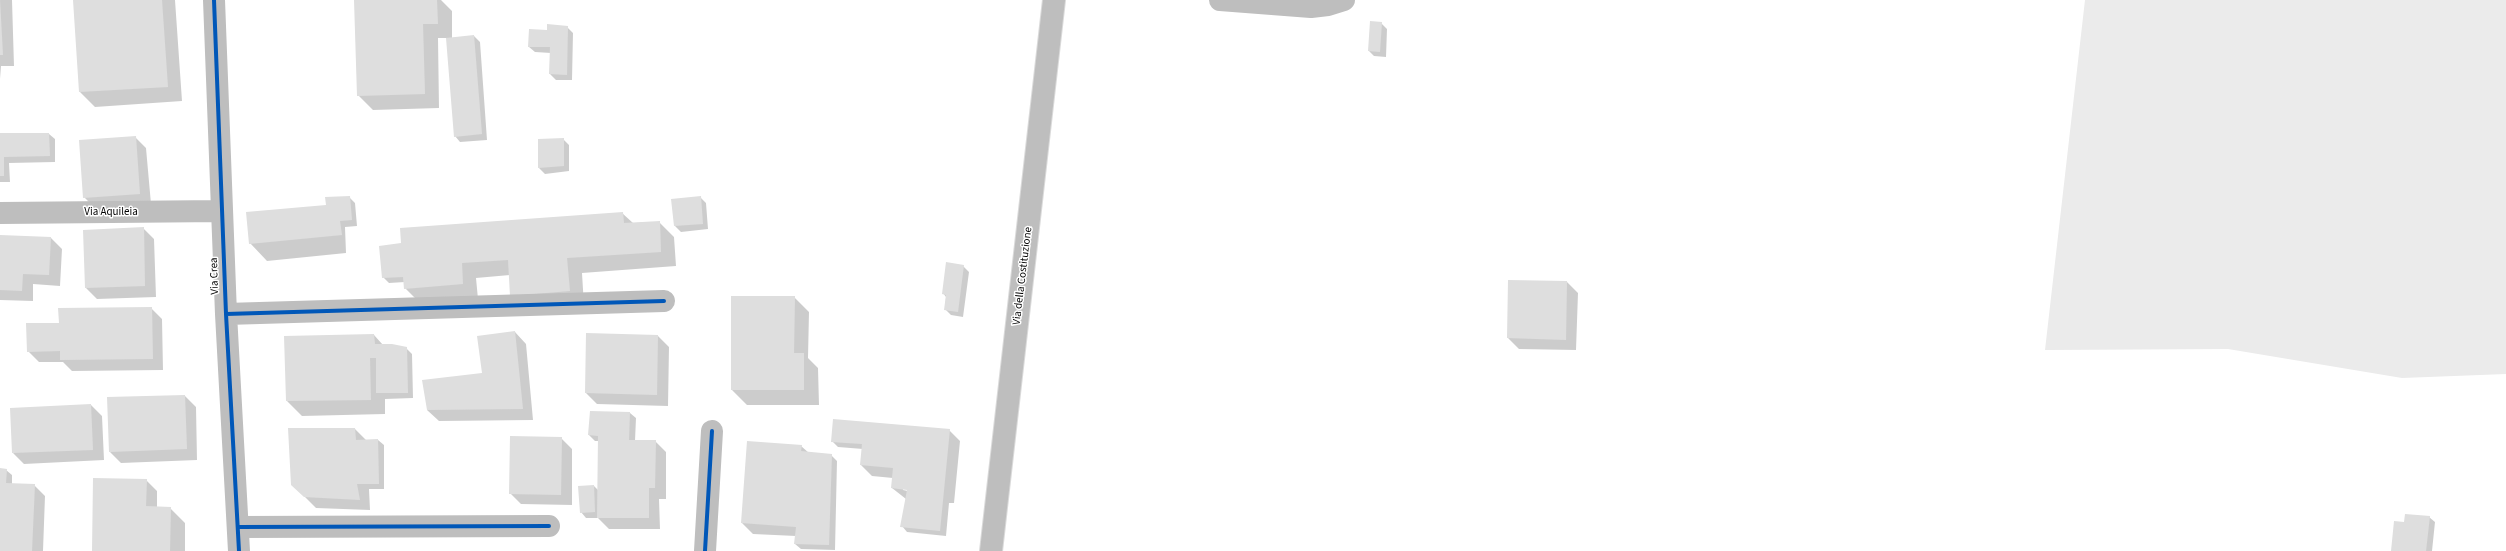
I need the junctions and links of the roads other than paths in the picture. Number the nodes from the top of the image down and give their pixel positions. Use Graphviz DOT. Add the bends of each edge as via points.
graph roads {
  1 [pos="214,0"];
  2 [pos="1054,0"];
  3 [pos="1220,0"];
  4 [pos="1344,0"];
  5 [pos="222,211"];
  6 [pos="0,213"];
  7 [pos="664,301"];
  8 [pos="226,314"];
  9 [pos="712,431"];
  10 [pos="549,526"];
  11 [pos="238,527"];
  12 [pos="239,551"];
  13 [pos="706,551"];
  14 [pos="991,551"];
  1 -- 5 [label="street, Via Crea"];
  2 -- 14 [label="street, Via della Costituzione"];
  3 -- 4 [label="street" via="1311,7"];
  5 -- 6 [label="street, Via Aquileia"];
  5 -- 8 [label="street, Via Crea"];
  7 -- 8 [label="street"];
  8 -- 11 [label="street, Via Crea"];
  9 -- 13 [label="street"];
  10 -- 11 [label="street"];
  11 -- 12 [label="street, Via Crea"];
}
